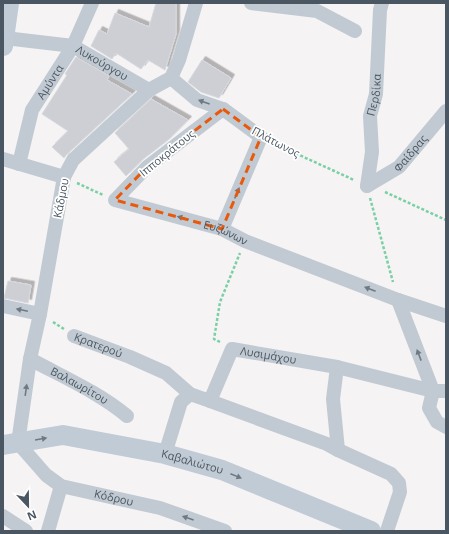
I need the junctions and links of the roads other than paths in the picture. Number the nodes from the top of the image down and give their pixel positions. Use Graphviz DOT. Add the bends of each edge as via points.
graph roads {
  1 [pos="9,3"];
  2 [pos="92,3"];
  3 [pos="196,3"];
  4 [pos="251,3"];
  5 [pos="382,3"];
  6 [pos="354,31"];
  7 [pos="4,42"];
  8 [pos="73,46"];
  9 [pos="171,78"];
  10 [pos="149,90"];
  11 [pos="223,109"];
  12 [pos="446,111"];
  13 [pos="3,159"];
  14 [pos="19,164"];
  15 [pos="64,177"];
  16 [pos="368,185"];
  17 [pos="115,200"];
  18 [pos="222,229"];
  19 [pos="398,300"];
  20 [pos="3,306"];
  21 [pos="40,314"];
  22 [pos="446,316"];
  23 [pos="74,336"];
  24 [pos="30,359"];
  25 [pos="337,367"];
  26 [pos="440,391"];
  27 [pos="190,394"];
  28 [pos="210,401"];
  29 [pos="127,416"];
  30 [pos="446,427"];
  31 [pos="11,444"];
  32 [pos="338,450"];
  33 [pos="165,454"];
  34 [pos="61,486"];
  35 [pos="3,516"];
  36 [pos="26,531"];
  37 [pos="48,531"];
  38 [pos="225,531"];
  39 [pos="371,531"];
  40 [pos="387,531"];
  1 -- 7 [label="street"];
  2 -- 8 [label="street, Αμύντα"];
  3 -- 9 [label="street"];
  4 -- 6 [label="street" via="317,11"];
  5 -- 16 [label="street, Περδίκα" via="376,94 370,116 372,152"];
  7 -- 8 [label="street, Λυκούργου"];
  8 -- 10 [label="street, Λυκούργου"];
  8 -- 14 [label="street, Αμύντα" via="32,110"];
  9 -- 10 [label="street, Κάδμου"];
  11 -- 9 [label="street, Πλάτωνος, one-way" via="197,100"];
  10 -- 15 [label="street, Κάδμου" via="73,160"];
  11 -- 17 [label="street, Ιπποκράτους" via="147,167"];
  18 -- 11 [label="street, Πλάτωνος, one-way" via="260,137"];
  12 -- 16 [label="street, Φαίδρας" via="399,167"];
  13 -- 14 [label="street"];
  14 -- 15 [label="street"];
  15 -- 21 [label="street, Κάδμου"];
  18 -- 17 [label="street, Ευζώνων, one-way"];
  19 -- 18 [label="street, Ευζώνων, one-way" via="245,241"];
  19 -- 22 [label="street, Ευζώνων"];
  26 -- 19 [label="street, one-way"];
  21 -- 20 [label="street, one-way"];
  21 -- 24 [label="street, Κάδμου"];
  23 -- 27 [label="street, Κρατερού" via="166,373"];
  24 -- 29 [label="street, Βαλαωρίτου" via="88,389"];
  31 -- 24 [label="street, Κάδμου, one-way"];
  25 -- 26 [label="street, Λυσιμάχου"];
  25 -- 28 [label="street, Λυσιμάχου" via="232,349"];
  25 -- 32 [label="street" via="333,399"];
  26 -- 30 [label="street" via="429,408 437,422"];
  27 -- 28 [label="street"];
  27 -- 33 [label="street" via="180,402"];
  28 -- 32 [label="street"];
  31 -- 33 [label="street, Καβαλιώτου, one-way" via="63,435"];
  31 -- 34 [label="street, Κόδρου"];
  32 -- 40 [label="street" via="391,474 398,483 400,492"];
  33 -- 39 [label="street, Καβαλιώτου, one-way" via="222,470"];
  34 -- 37 [label="street"];
  38 -- 34 [label="street, Κόδρου, one-way" via="160,508"];
  35 -- 36 [label="street"];
}
